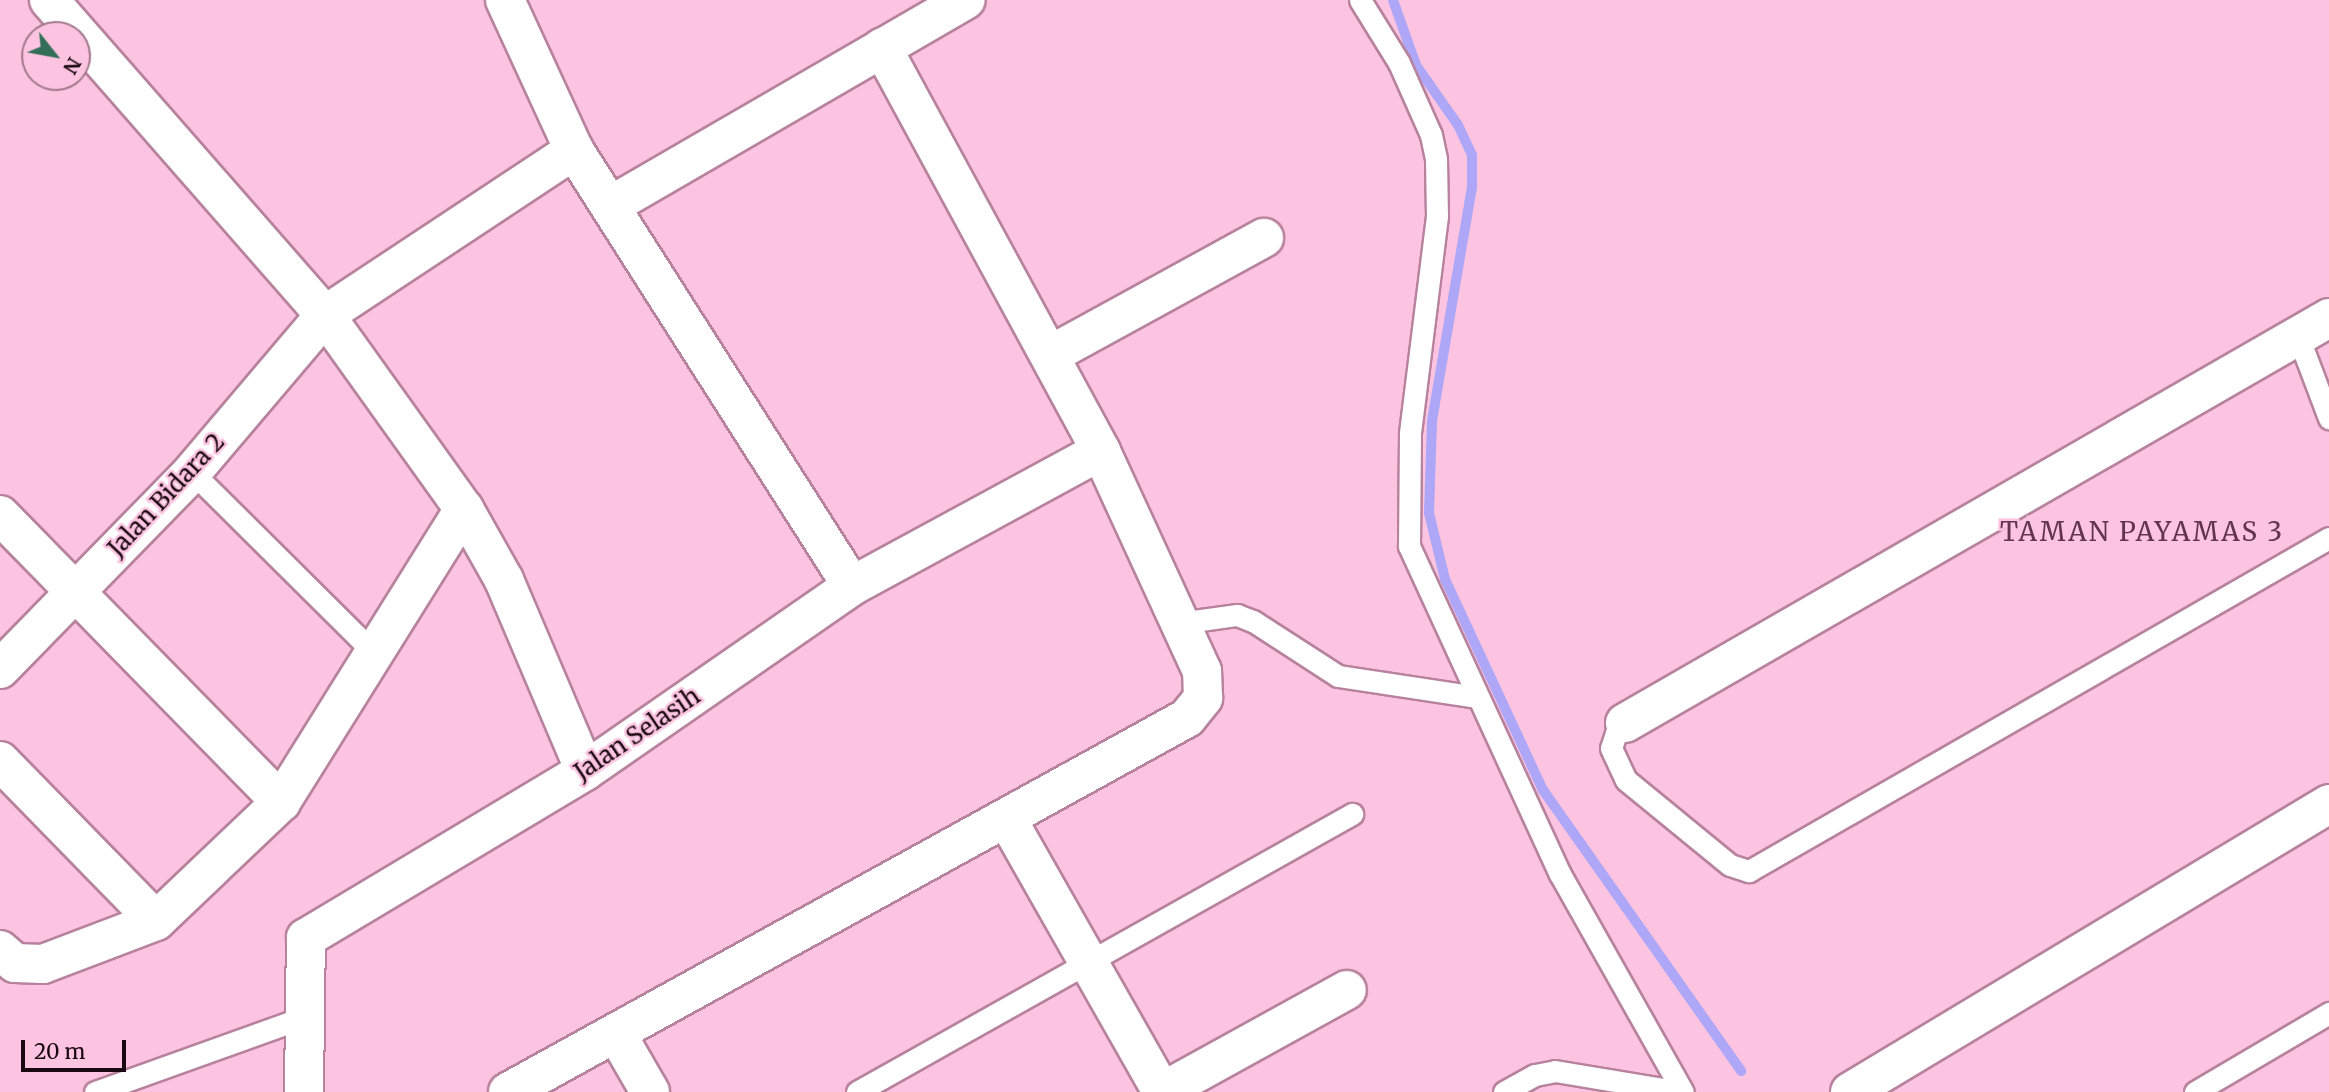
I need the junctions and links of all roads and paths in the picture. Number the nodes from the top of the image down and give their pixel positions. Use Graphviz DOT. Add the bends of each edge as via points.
graph roads {
  1 [pos="49,0"];
  2 [pos="505,0"];
  3 [pos="966,0"];
  4 [pos="1360,0"];
  5 [pos="882,48"];
  6 [pos="574,150"];
  7 [pos="610,206"];
  8 [pos="1264,238"];
  9 [pos="325,315"];
  10 [pos="2314,327"];
  11 [pos="1049,355"];
  12 [pos="2329,418"];
  13 [pos="1101,451"];
  14 [pos="192,472"];
  15 [pos="464,509"];
  16 [pos="0,515"];
  17 [pos="2329,538"];
  18 [pos="852,586"];
  19 [pos="73,592"];
  20 [pos="1179,623"];
  21 [pos="373,652"];
  22 [pos="0,669"];
  23 [pos="1477,697"];
  24 [pos="1625,723"];
  25 [pos="0,761"];
  26 [pos="585,771"];
  27 [pos="281,802"];
  28 [pos="2329,804"];
  29 [pos="1352,814"];
  30 [pos="1007,819"];
  31 [pos="156,921"];
  32 [pos="0,950"];
  33 [pos="1088,961"];
  34 [pos="1347,990"];
  35 [pos="2329,1013"];
  36 [pos="307,1016"];
  37 [pos="617,1033"];
  38 [pos="1889,1082"];
  39 [pos="96,1092"];
  40 [pos="304,1092"];
  41 [pos="508,1092"];
  42 [pos="650,1092"];
  43 [pos="857,1092"];
  44 [pos="1162,1092"];
  45 [pos="1504,1092"];
  46 [pos="1682,1092"];
  47 [pos="1850,1092"];
  48 [pos="2195,1092"];
  1 -- 9 [label="street"];
  2 -- 6 [label="street"];
  3 -- 5 [label="street"];
  4 -- 23 [label="lane" via="1399,63 1431,135 1436,159 1437,216 1410,434 1409,546"];
  5 -- 7 [label="street"];
  5 -- 11 [label="street"];
  6 -- 7 [label="street"];
  6 -- 9 [label="street, Jalan Bidara 2"];
  7 -- 18 [label="street"];
  8 -- 11 [label="street"];
  9 -- 14 [label="street, Jalan Bidara 2"];
  9 -- 15 [label="street"];
  10 -- 12 [label="lane"];
  10 -- 24 [label="street"];
  11 -- 13 [label="street"];
  13 -- 18 [label="street, Jalan Selasih"];
  13 -- 20 [label="street"];
  14 -- 19 [label="street, Jalan Bidara 2"];
  14 -- 21 [label="lane"];
  15 -- 21 [label="street"];
  15 -- 26 [label="street" via="504,580"];
  16 -- 19 [label="street"];
  17 -- 24 [label="lane" via="1749,871 1730,865 1626,780 1611,748 1612,739"];
  18 -- 26 [label="street, Jalan Selasih"];
  19 -- 22 [label="street, Jalan Bidara 2"];
  19 -- 27 [label="street"];
  20 -- 23 [label="lane" via="1237,615 1338,676"];
  20 -- 30 [label="street" via="1205,684 1197,710"];
  21 -- 27 [label="street"];
  23 -- 46 [label="lane" via="1560,874"];
  25 -- 31 [label="street"];
  26 -- 36 [label="street, Jalan Selasih" via="306,938"];
  27 -- 31 [label="street"];
  28 -- 38 [label="street"];
  29 -- 33 [label="lane"];
  30 -- 33 [label="street"];
  30 -- 37 [label="street"];
  31 -- 32 [label="street" via="43,964 15,963"];
  33 -- 43 [label="lane"];
  33 -- 44 [label="street"];
  34 -- 44 [label="street"];
  35 -- 48 [label="lane"];
  36 -- 39 [label="lane"];
  36 -- 40 [label="street, Jalan Selasih"];
  37 -- 41 [label="street"];
  37 -- 42 [label="street"];
  38 -- 47 [label="street"];
  45 -- 46 [label="lane" via="1535,1075 1555,1071"];
}
